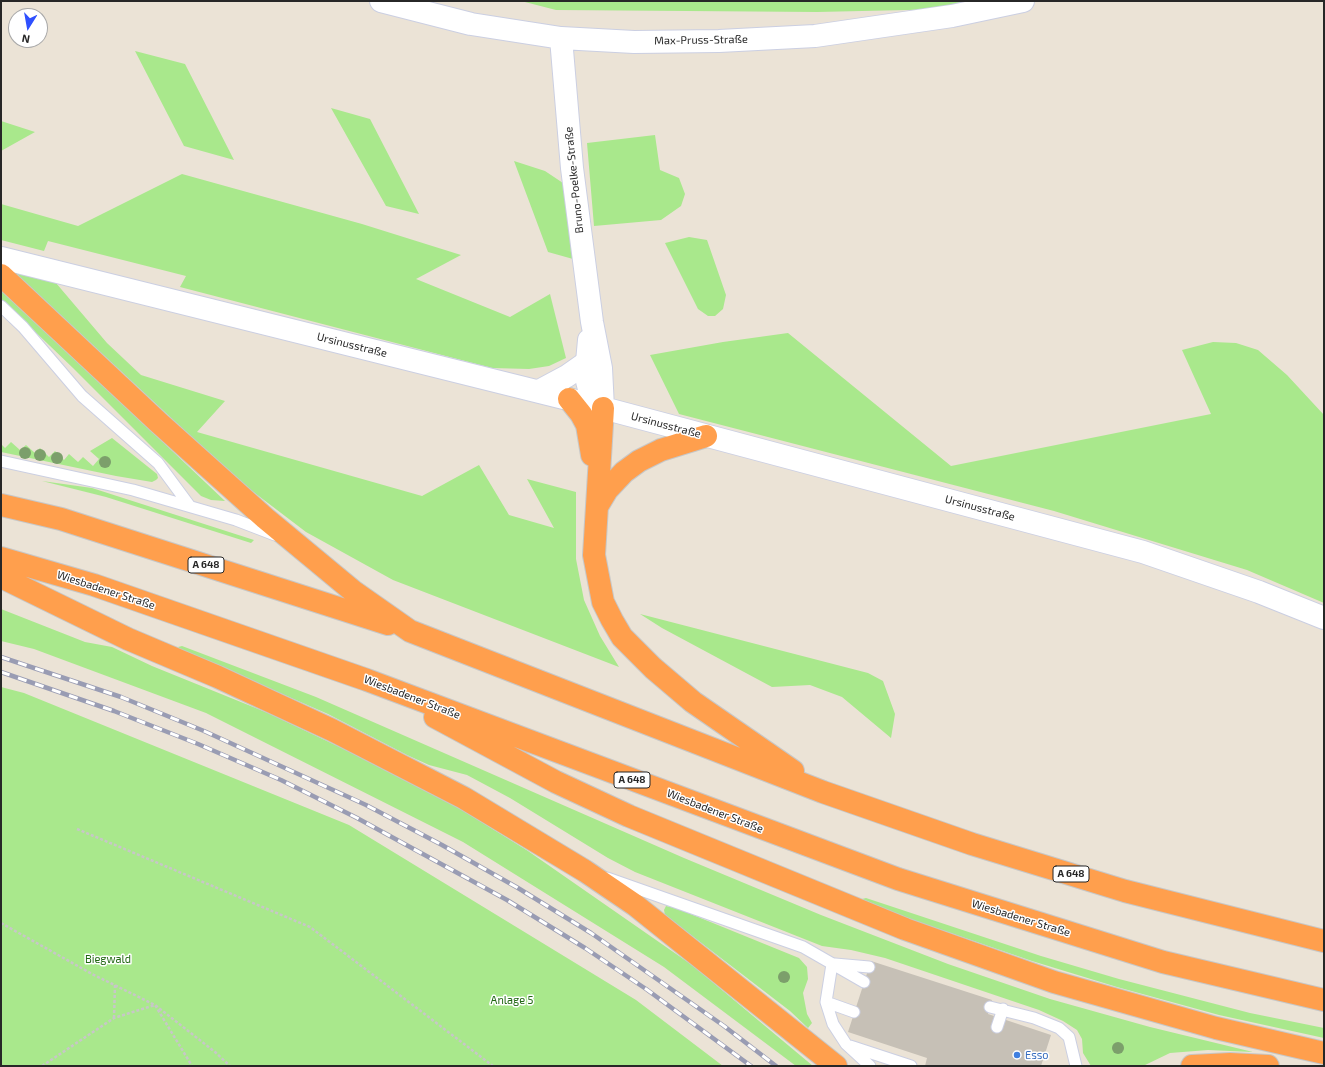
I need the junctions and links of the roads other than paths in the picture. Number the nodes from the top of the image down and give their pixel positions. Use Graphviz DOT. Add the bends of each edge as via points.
graph roads {
  1 [pos="381,1"];
  2 [pos="1023,1"];
  3 [pos="561,38"];
  4 [pos="1,258"];
  5 [pos="1,275"];
  6 [pos="1,306"];
  7 [pos="592,322"];
  8 [pos="586,362"];
  9 [pos="539,391"];
  10 [pos="569,399"];
  11 [pos="603,408"];
  12 [pos="706,436"];
  13 [pos="1,461"];
  14 [pos="1,505"];
  15 [pos="189,505"];
  16 [pos="598,505"];
  17 [pos="596,530"];
  18 [pos="294,543"];
  19 [pos="1,558"];
  20 [pos="1,578"];
  21 [pos="1324,618"];
  22 [pos="410,631"];
  23 [pos="367,680"];
  24 [pos="823,792"];
  25 [pos="585,871"];
  26 [pos="1324,941"];
  27 [pos="832,964"];
  28 [pos="869,967"];
  29 [pos="864,982"];
  30 [pos="1324,1000"];
  31 [pos="826,1002"];
  32 [pos="990,1007"];
  33 [pos="1003,1009"];
  34 [pos="854,1012"];
  35 [pos="997,1027"];
  36 [pos="846,1044"];
  37 [pos="1324,1053"];
  38 [pos="836,1066"];
  39 [pos="870,1066"];
  40 [pos="911,1066"];
  41 [pos="1076,1066"];
  42 [pos="1192,1066"];
  43 [pos="1268,1066"];
  1 -- 3 [label="main road, Max-Pruss-Straße" via="471,24"];
  2 -- 3 [label="main road, Max-Pruss-Straße" via="952,16 815,36 634,42"];
  3 -- 7 [label="main road, Bruno-Poelke-Straße" via="572,168"];
  4 -- 9 [label="main road, Ursinusstraße"];
  5 -- 18 [label="highway" via="158,422"];
  6 -- 15 [label="lane" via="23,327 82,396 158,463"];
  7 -- 8 [label="main road, Bruno-Poelke-Straße"];
  7 -- 11 [label="main road, Bruno-Poelke-Straße" via="601,368"];
  8 -- 9 [label="main road"];
  8 -- 11 [label="main road, Bruno-Poelke-Straße" via="589,389"];
  9 -- 10 [label="main road, Ursinusstraße"];
  10 -- 11 [label="main road, Ursinusstraße"];
  10 -- 17 [label="highway" via="581,414 592,449"];
  11 -- 12 [label="main road, Ursinusstraße"];
  11 -- 16 [label="highway"];
  12 -- 16 [label="highway" via="661,450 639,461 607,490"];
  12 -- 21 [label="main road, Ursinusstraße" via="1143,552 1259,592"];
  13 -- 15 [label="lane"];
  14 -- 22 [label="highway, A 648" via="69,522"];
  15 -- 18 [label="lane"];
  16 -- 17 [label="highway"];
  17 -- 24 [label="highway" via="594,555 603,602 622,637 693,702"];
  18 -- 22 [label="highway" via="353,591"];
  19 -- 23 [label="highway, Wiesbadener Straße / A 648" via="94,584"];
  20 -- 25 [label="highway" via="128,639 218,677 367,746 464,798"];
  22 -- 24 [label="highway, A 648"];
  23 -- 30 [label="highway, Wiesbadener Straße / A 648" via="898,879 1163,962"];
  23 -- 37 [label="highway" via="569,788 636,819 906,929 1054,982 1216,1028"];
  24 -- 26 [label="highway, A 648" via="972,844 1124,891"];
  25 -- 27 [label="lane" via="803,947"];
  25 -- 38 [label="highway" via="635,905"];
  27 -- 28 [label="lane"];
  27 -- 29 [label="lane"];
  27 -- 31 [label="lane"];
  31 -- 34 [label="lane"];
  31 -- 36 [label="lane" via="833,1024"];
  32 -- 33 [label="lane"];
  33 -- 35 [label="lane"];
  33 -- 41 [label="lane" via="1059,1028 1069,1037"];
  36 -- 39 [label="lane"];
  36 -- 40 [label="lane"];
  42 -- 43 [label="highway"];
}
